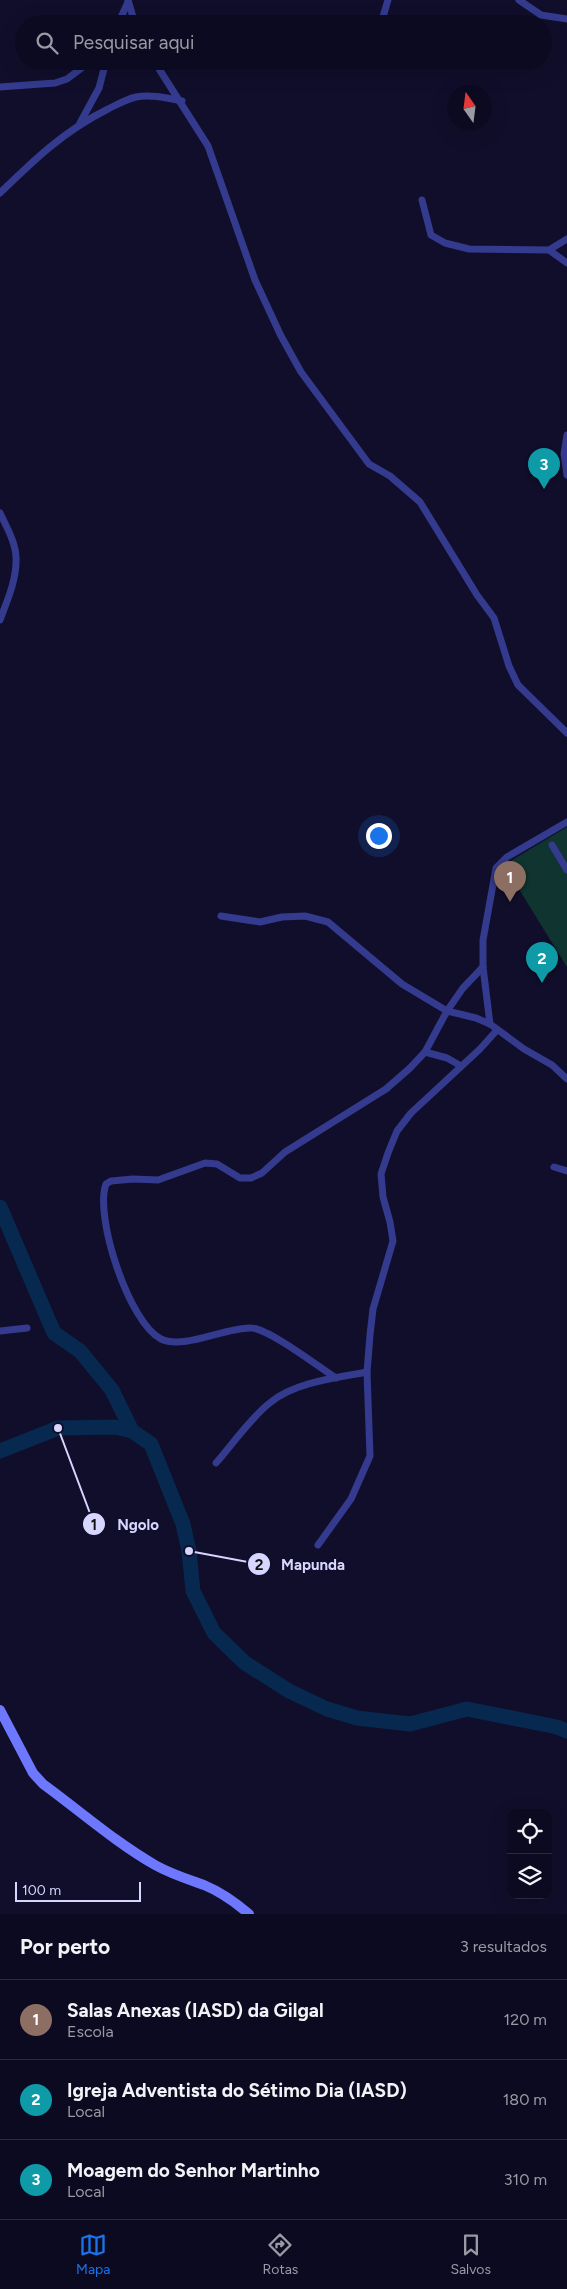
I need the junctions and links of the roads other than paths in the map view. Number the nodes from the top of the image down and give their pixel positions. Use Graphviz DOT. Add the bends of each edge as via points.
graph roads {
  1 [pos="388,0"];
  2 [pos="519,0"];
  3 [pos="128,1"];
  4 [pos="122,15"];
  5 [pos="132,15"];
  6 [pos="384,15"];
  7 [pos="541,15"];
  8 [pos="552,17"];
  9 [pos="567,19"];
  10 [pos="79,70"];
  11 [pos="104,70"];
  12 [pos="160,70"];
  13 [pos="0,87"];
  14 [pos="182,102"];
  15 [pos="80,123"];
  16 [pos="0,193"];
  17 [pos="422,200"];
  18 [pos="567,239"];
  19 [pos="549,250"];
  20 [pos="567,263"];
  21 [pos="567,435"];
  22 [pos="567,475"];
  23 [pos="0,513"];
  24 [pos="0,620"];
  25 [pos="567,733"];
  26 [pos="567,822"];
  27 [pos="552,845"];
  28 [pos="567,870"];
  29 [pos="220,916"];
  30 [pos="482,967"];
  31 [pos="447,1011"];
  32 [pos="490,1024"];
  33 [pos="497,1030"];
  34 [pos="425,1052"];
  35 [pos="461,1066"];
  36 [pos="567,1079"];
  37 [pos="554,1167"];
  38 [pos="567,1172"];
  39 [pos="27,1328"];
  40 [pos="0,1331"];
  41 [pos="366,1372"];
  42 [pos="336,1378"];
  43 [pos="216,1463"];
  44 [pos="318,1545"];
  45 [pos="0,1710"];
  46 [pos="249,1914"];
  1 -- 6 [label="street"];
  2 -- 7 [label="street"];
  3 -- 4 [label="street"];
  3 -- 5 [label="street"];
  8 -- 9 [label="street"];
  10 -- 13 [label="street" via="61,81"];
  11 -- 15 [label="street" via="99,88"];
  12 -- 14 [label="street"];
  14 -- 15 [label="street" via="164,97 136,97"];
  14 -- 25 [label="street" via="208,146 255,280 301,372 369,464 390,476 420,502 494,618 518,684"];
  15 -- 16 [label="street" via="54,142"];
  17 -- 19 [label="street" via="431,235 445,242 469,249"];
  18 -- 19 [label="street"];
  19 -- 20 [label="street"];
  21 -- 22 [label="street" via="564,454"];
  23 -- 24 [label="street" via="16,558 11,591"];
  26 -- 30 [label="street" via="500,863 482,940"];
  27 -- 28 [label="street"];
  29 -- 31 [label="street" via="260,922 305,916 328,922 402,984"];
  30 -- 31 [label="street"];
  30 -- 32 [label="street"];
  31 -- 32 [label="street"];
  31 -- 34 [label="street"];
  32 -- 33 [label="street"];
  33 -- 35 [label="street"];
  33 -- 36 [label="street" via="552,1065"];
  34 -- 35 [label="street"];
  34 -- 42 [label="street" via="386,1089 285,1152 262,1173 240,1178 218,1164 205,1163 158,1180 111,1181 104,1188 103,1205 109,1242 138,1317 152,1333 163,1340 179,1342 252,1327 266,1332"];
  35 -- 41 [label="street" via="411,1113 397,1131 381,1174 393,1241 373,1309"];
  37 -- 38 [label="street"];
  39 -- 40 [label="street"];
  41 -- 42 [label="street"];
  41 -- 44 [label="street" via="370,1456 351,1499"];
  42 -- 43 [label="street" via="284,1393 269,1403"];
  45 -- 46 [label="street" via="33,1773 43,1784 156,1866 232,1899"];
}
